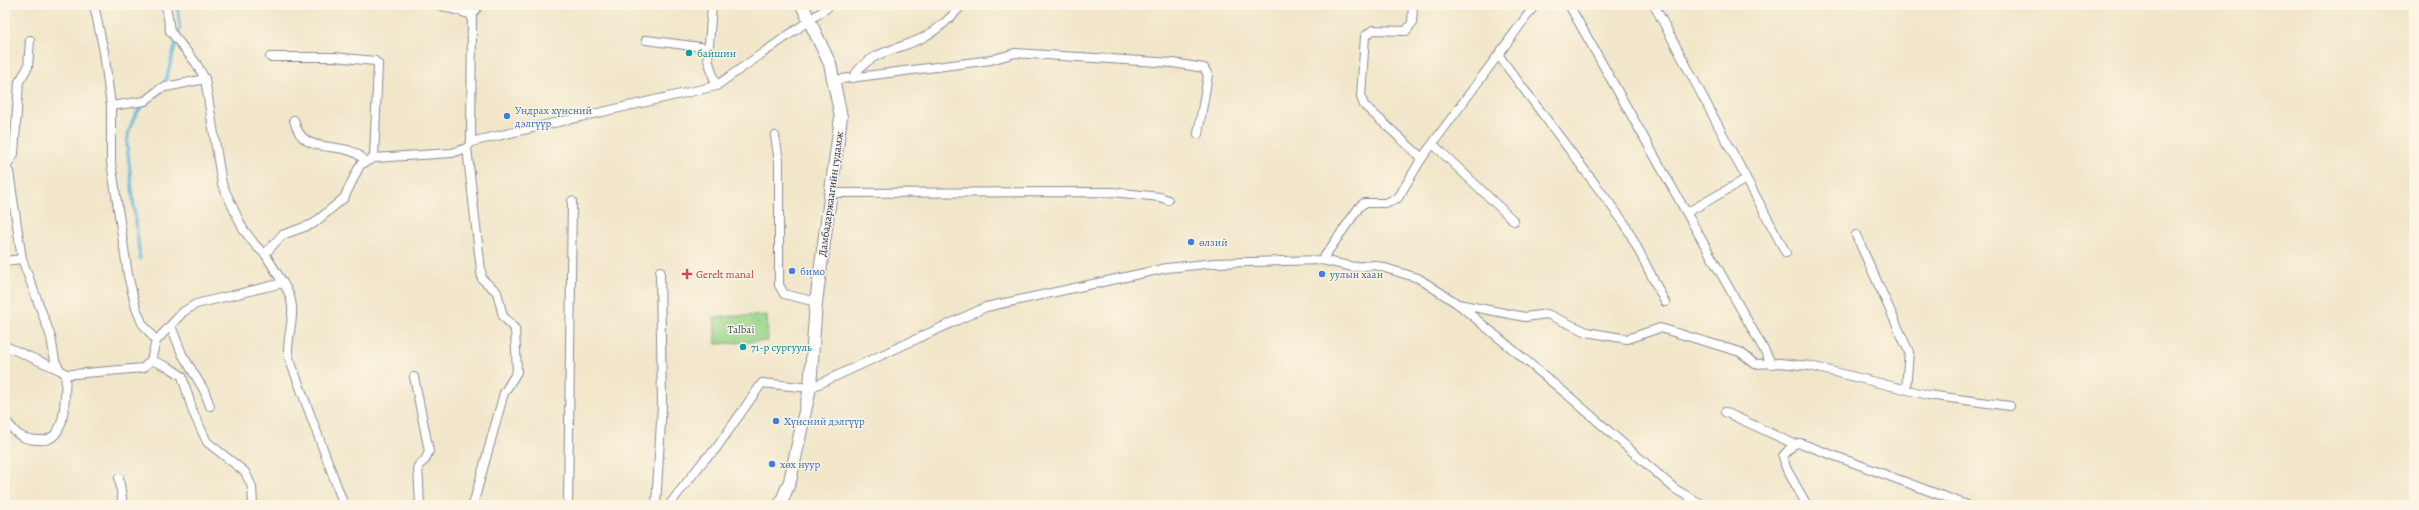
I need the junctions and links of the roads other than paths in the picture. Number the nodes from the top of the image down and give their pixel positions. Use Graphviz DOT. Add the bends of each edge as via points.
graph roads {
  1 [pos="94,5"];
  2 [pos="166,5"];
  3 [pos="440,5"];
  4 [pos="479,5"];
  5 [pos="712,5"];
  6 [pos="802,5"];
  7 [pos="828,5"];
  8 [pos="962,5"];
  9 [pos="1413,5"];
  10 [pos="1535,5"];
  11 [pos="1569,5"];
  12 [pos="1654,5"];
  13 [pos="472,15"];
  14 [pos="808,20"];
  15 [pos="30,40"];
  16 [pos="646,40"];
  17 [pos="708,48"];
  18 [pos="270,56"];
  19 [pos="1499,56"];
  20 [pos="853,78"];
  21 [pos="205,79"];
  22 [pos="834,80"];
  23 [pos="716,86"];
  24 [pos="110,106"];
  25 [pos="294,120"];
  26 [pos="1198,134"];
  27 [pos="775,136"];
  28 [pos="1433,144"];
  29 [pos="469,145"];
  30 [pos="374,158"];
  31 [pos="1422,158"];
  32 [pos="364,161"];
  33 [pos="5,167"];
  34 [pos="1746,179"];
  35 [pos="830,193"];
  36 [pos="1168,200"];
  37 [pos="572,201"];
  38 [pos="1688,212"];
  39 [pos="1514,221"];
  40 [pos="1856,236"];
  41 [pos="1786,253"];
  42 [pos="265,254"];
  43 [pos="22,259"];
  44 [pos="1322,260"];
  45 [pos="5,261"];
  46 [pos="660,271"];
  47 [pos="283,284"];
  48 [pos="816,302"];
  49 [pos="1665,302"];
  50 [pos="1458,304"];
  51 [pos="172,326"];
  52 [pos="156,341"];
  53 [pos="5,346"];
  54 [pos="151,360"];
  55 [pos="1772,364"];
  56 [pos="63,372"];
  57 [pos="414,377"];
  58 [pos="810,388"];
  59 [pos="1906,389"];
  60 [pos="210,406"];
  61 [pos="2010,406"];
  62 [pos="1725,412"];
  63 [pos="5,421"];
  64 [pos="5,431"];
  65 [pos="18,435"];
  66 [pos="1794,444"];
  67 [pos="118,478"];
  68 [pos="123,505"];
  69 [pos="253,505"];
  70 [pos="344,505"];
  71 [pos="420,505"];
  72 [pos="473,505"];
  73 [pos="568,505"];
  74 [pos="656,505"];
  75 [pos="669,505"];
  76 [pos="780,505"];
  77 [pos="1703,505"];
  78 [pos="1807,505"];
  79 [pos="1967,505"];
  1 -- 24 [label="street" via="104,52"];
  2 -- 21 [label="street" via="170,31 196,63"];
  3 -- 13 [label="street"];
  4 -- 13 [label="street"];
  5 -- 17 [label="street"];
  6 -- 14 [label="main road, Дамбадаржаагийн гудамж"];
  7 -- 14 [label="street"];
  8 -- 20 [label="street" via="946,22 924,37 867,60"];
  9 -- 31 [label="street" via="1412,23 1406,31 1373,30 1365,36 1361,97 1364,105"];
  10 -- 19 [label="street"];
  11 -- 38 [label="street"];
  12 -- 34 [label="street"];
  13 -- 29 [label="street"];
  14 -- 22 [label="main road, Дамбадаржаагийн гудамж" via="830,64"];
  14 -- 23 [label="street"];
  15 -- 33 [label="street" via="28,67 19,82 14,154"];
  16 -- 17 [label="street"];
  17 -- 23 [label="street" via="708,59"];
  18 -- 30 [label="street" via="334,57 375,61 378,64"];
  19 -- 28 [label="street"];
  19 -- 49 [label="street" via="1625,224"];
  20 -- 22 [label="street"];
  20 -- 26 [label="street" via="991,60 1015,54 1173,63 1204,68 1208,75"];
  21 -- 24 [label="street" via="161,88 145,101"];
  21 -- 42 [label="street" via="222,184 243,230"];
  22 -- 35 [label="main road, Дамбадаржаагийн гудамж" via="841,117"];
  23 -- 29 [label="street"];
  24 -- 52 [label="street" via="111,162 128,275 142,323"];
  25 -- 32 [label="street" via="300,136 307,142 355,153"];
  27 -- 48 [label="street" via="779,161 779,285 784,294"];
  28 -- 31 [label="street"];
  28 -- 39 [label="street"];
  29 -- 30 [label="street" via="452,153"];
  29 -- 72 [label="street" via="482,279 497,292 503,316 515,329 517,372 504,393"];
  30 -- 32 [label="street"];
  31 -- 44 [label="street" via="1398,198 1385,203 1369,202 1360,206"];
  32 -- 42 [label="street" via="344,198 312,224 282,235"];
  33 -- 43 [label="street" via="9,172"];
  34 -- 38 [label="street"];
  34 -- 41 [label="street"];
  35 -- 36 [label="street" via="1112,192 1160,196"];
  35 -- 48 [label="main road, Дамбадаржаагийн гудамж"];
  37 -- 73 [label="street"];
  38 -- 55 [label="street"];
  40 -- 59 [label="street" via="1909,352"];
  42 -- 47 [label="street"];
  43 -- 45 [label="street"];
  43 -- 56 [label="street" via="46,322 56,361"];
  44 -- 50 [label="street" via="1353,267 1375,265 1418,278"];
  44 -- 58 [label="street" via="1215,263 1167,268 986,306"];
  46 -- 74 [label="street" via="662,405"];
  47 -- 51 [label="street" via="196,304 183,312"];
  47 -- 70 [label="street" via="291,295 293,314 287,341 288,355"];
  48 -- 58 [label="main road, Дамбадаржаагийн гудамж"];
  50 -- 55 [label="street" via="1525,317 1547,314 1587,332 1627,339 1660,328 1740,352 1755,364"];
  50 -- 77 [label="street" via="1675,489"];
  51 -- 52 [label="street"];
  51 -- 60 [label="street" via="182,354 204,390"];
  52 -- 54 [label="street"];
  53 -- 56 [label="street"];
  54 -- 56 [label="street" via="143,368"];
  54 -- 69 [label="street" via="182,376 193,412 207,442 245,472 252,487"];
  55 -- 59 [label="street" via="1810,366"];
  56 -- 65 [label="street" via="62,422 57,434 43,441 26,439"];
  57 -- 71 [label="street" via="429,451 425,460 418,466"];
  58 -- 75 [label="street" via="762,383 714,450"];
  58 -- 76 [label="main road, Дамбадаржаагийн гудамж" via="790,480"];
  59 -- 61 [label="street" via="1928,395"];
  62 -- 66 [label="street"];
  63 -- 65 [label="street"];
  64 -- 65 [label="street"];
  66 -- 78 [label="street" via="1783,456 1786,468"];
  66 -- 79 [label="street" via="1800,443"];
  67 -- 68 [label="street"];
}
